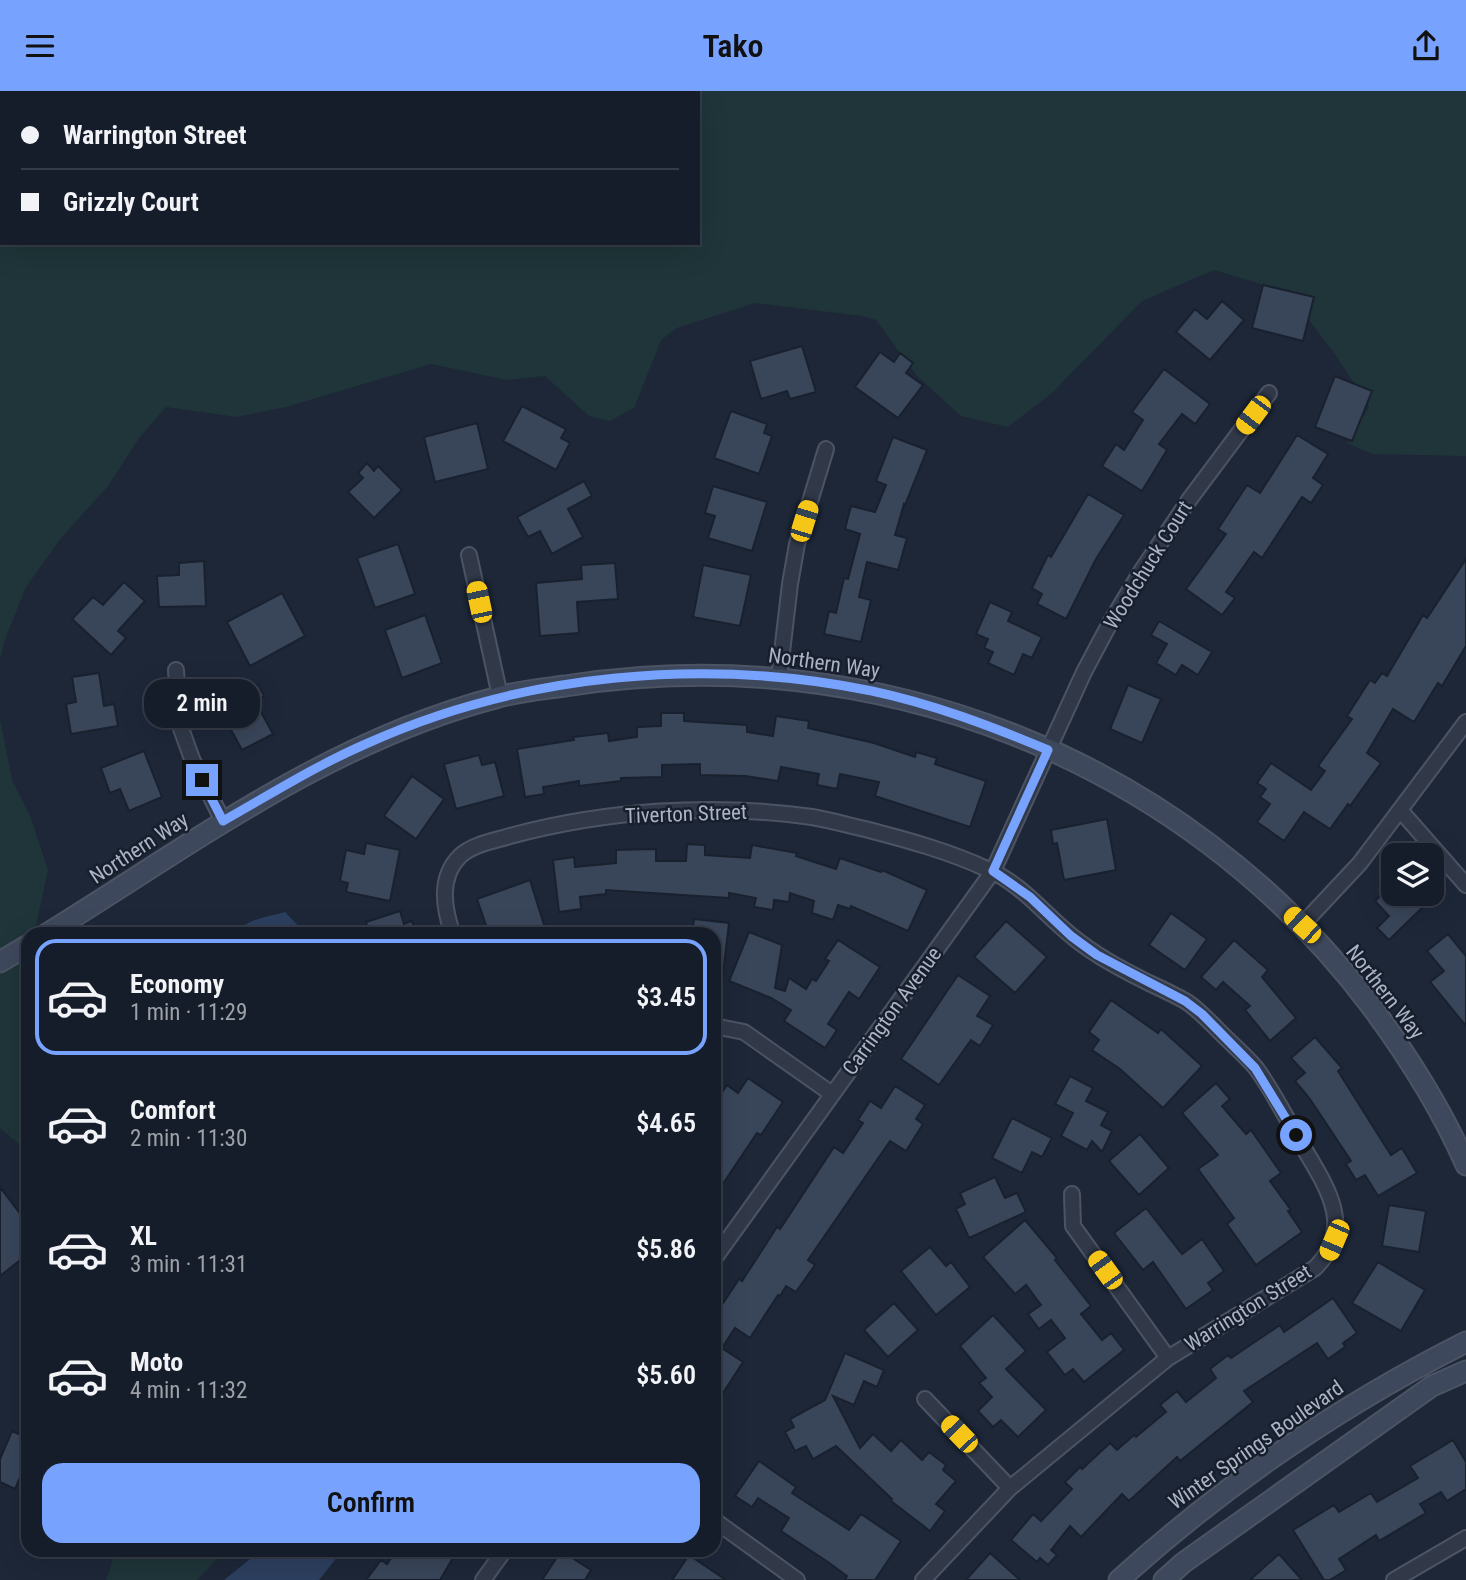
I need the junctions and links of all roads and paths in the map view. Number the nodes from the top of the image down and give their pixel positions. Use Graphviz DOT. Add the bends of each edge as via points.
graph roads {
  1 [pos="1269,393"];
  2 [pos="826,449"];
  3 [pos="469,555"];
  4 [pos="176,670"];
  5 [pos="779,678"];
  6 [pos="500,696"];
  7 [pos="1466,722"];
  8 [pos="1048,750"];
  9 [pos="1400,810"];
  10 [pos="223,821"];
  11 [pos="993,871"];
  12 [pos="1466,885"];
  13 [pos="1302,925"];
  14 [pos="57,927"];
  15 [pos="450,927"];
  16 [pos="21,949"];
  17 [pos="0,962"];
  18 [pos="721,1027"];
  19 [pos="832,1094"];
  20 [pos="1466,1165"];
  21 [pos="1072,1194"];
  22 [pos="721,1249"];
  23 [pos="1466,1342"];
  24 [pos="1168,1358"];
  25 [pos="1466,1371"];
  26 [pos="925,1399"];
  27 [pos="1010,1488"];
  28 [pos="721,1525"];
  29 [pos="1466,1538"];
  30 [pos="500,1557"];
  31 [pos="483,1580"];
  32 [pos="797,1580"];
  33 [pos="923,1580"];
  34 [pos="1119,1580"];
  35 [pos="1164,1580"];
  36 [pos="1394,1580"];
  1 -- 8 [label="street, Woodchuck Court" via="1142,570 1084,672"];
  2 -- 5 [label="street" via="797,544"];
  3 -- 6 [label="street"];
  4 -- 10 [label="street" via="179,723"];
  5 -- 6 [label="street, Northern Way" via="701,673 637,676"];
  5 -- 8 [label="street, Northern Way" via="872,691 935,707"];
  6 -- 10 [label="street, Northern Way" via="370,742"];
  7 -- 9 [label="street"];
  8 -- 11 [label="street, Carrington Avenue"];
  8 -- 13 [label="street, Northern Way" via="1164,811 1209,843"];
  9 -- 12 [label="street"];
  9 -- 13 [label="street" via="1340,887"];
  10 -- 14 [label="street, Northern Way"];
  11 -- 15 [label="street, Tiverton Street" via="915,841 815,818 766,813 632,813 530,831 483,844 461,856 449,872 444,890"];
  11 -- 19 [label="street, Carrington Avenue"];
  11 -- 24 [label="street, Warrington Street" via="1097,955 1202,1014 1255,1068 1331,1197 1334,1240 1315,1268"];
  13 -- 20 [label="street, Northern Way" via="1394,1038 1427,1089"];
  16 -- 17 [label="street"];
  18 -- 19 [label="street" via="744,1032"];
  19 -- 22 [label="street, Carrington Avenue"];
  21 -- 24 [label="street" via="1073,1226"];
  23 -- 34 [label="street, Winter Springs Boulevard" via="1358,1400 1296,1440 1164,1539"];
  24 -- 27 [label="street, Warrington Street"];
  25 -- 35 [label="street" via="1432,1386"];
  26 -- 27 [label="street"];
  27 -- 33 [label="street, Warrington Street"];
  28 -- 32 [label="street"];
  29 -- 36 [label="street"];
  30 -- 31 [label="street"];
}
